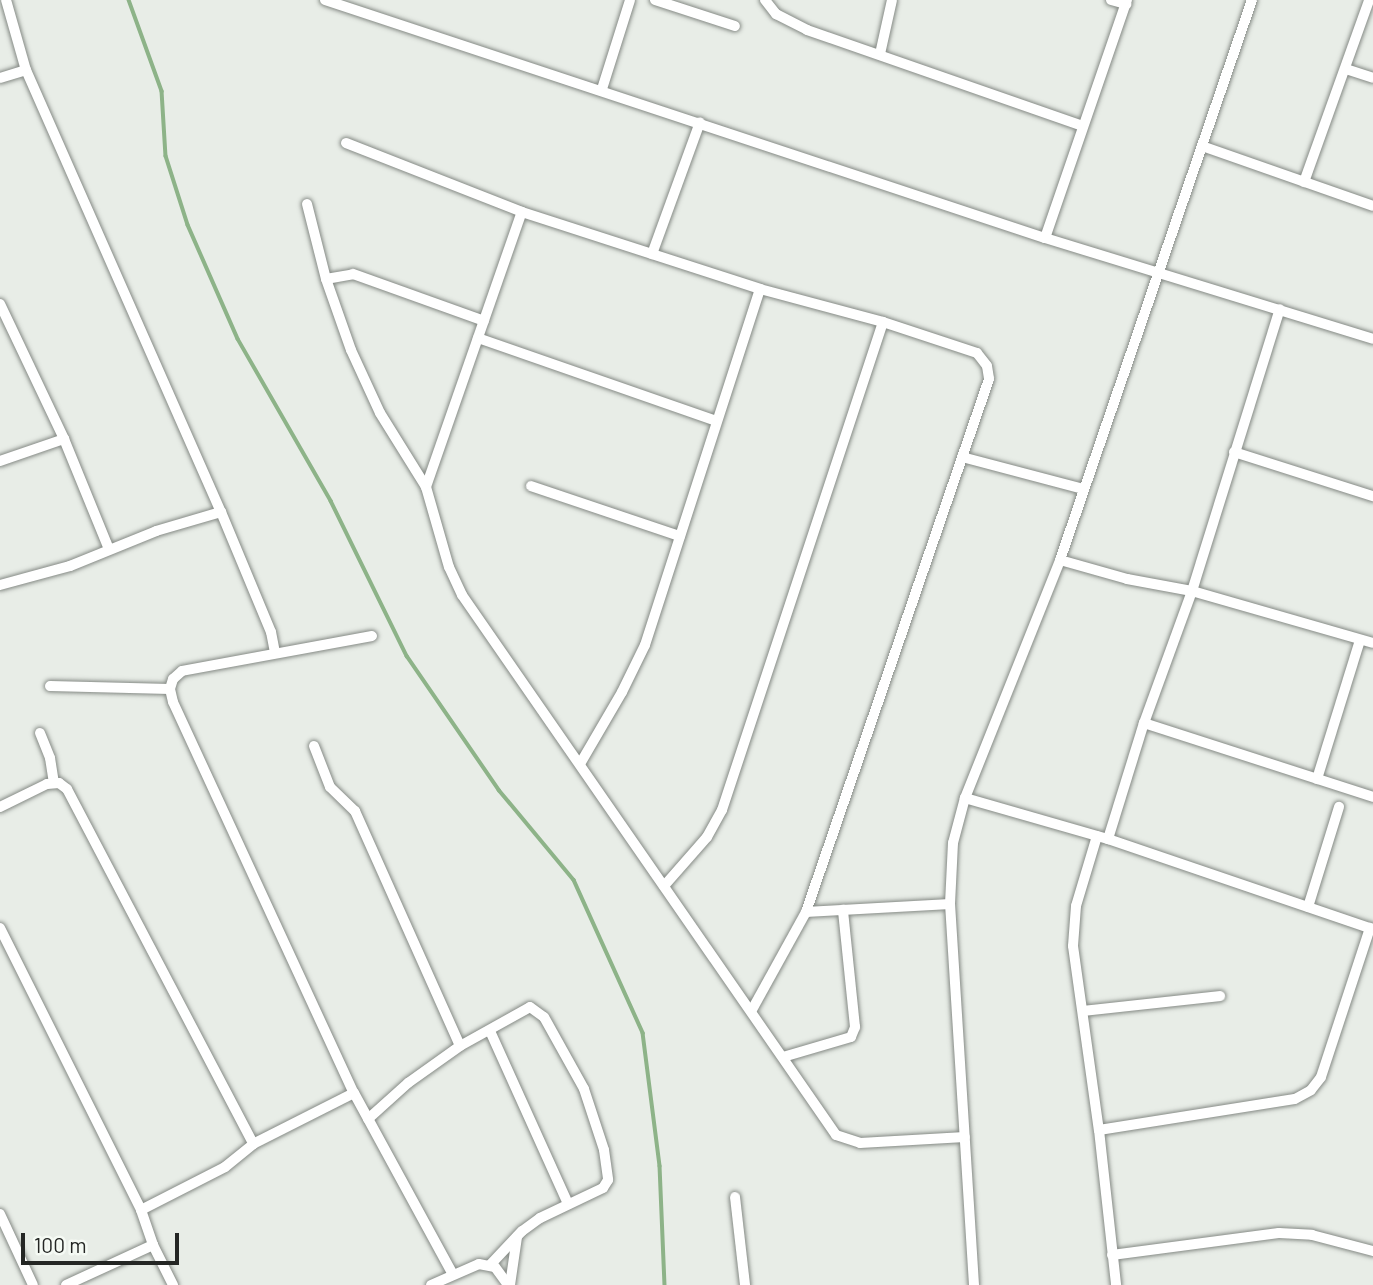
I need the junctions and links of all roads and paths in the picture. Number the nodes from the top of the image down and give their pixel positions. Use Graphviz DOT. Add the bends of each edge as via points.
graph roads {
  1 [pos="6,0"];
  2 [pos="325,0"];
  3 [pos="630,0"];
  4 [pos="655,0"];
  5 [pos="765,0"];
  6 [pos="892,0"];
  7 [pos="1111,0"];
  8 [pos="1252,0"];
  9 [pos="1369,0"];
  10 [pos="1126,2"];
  11 [pos="735,26"];
  12 [pos="880,54"];
  13 [pos="1346,69"];
  14 [pos="26,70"];
  15 [pos="0,78"];
  16 [pos="1373,78"];
  17 [pos="602,89"];
  18 [pos="700,122"];
  19 [pos="1083,126"];
  20 [pos="345,143"];
  21 [pos="1202,146"];
  22 [pos="1304,182"];
  23 [pos="307,204"];
  24 [pos="1373,206"];
  25 [pos="522,212"];
  26 [pos="1045,238"];
  27 [pos="652,254"];
  28 [pos="1157,274"];
  29 [pos="326,279"];
  30 [pos="760,289"];
  31 [pos="0,304"];
  32 [pos="1280,309"];
  33 [pos="484,321"];
  34 [pos="883,322"];
  35 [pos="478,338"];
  36 [pos="1373,339"];
  37 [pos="716,421"];
  38 [pos="64,439"];
  39 [pos="1234,452"];
  40 [pos="962,457"];
  41 [pos="0,461"];
  42 [pos="531,486"];
  43 [pos="426,487"];
  44 [pos="1083,489"];
  45 [pos="1373,496"];
  46 [pos="221,512"];
  47 [pos="680,536"];
  48 [pos="109,549"];
  49 [pos="1060,559"];
  50 [pos="0,585"];
  51 [pos="1192,591"];
  52 [pos="372,636"];
  53 [pos="1360,640"];
  54 [pos="1373,643"];
  55 [pos="275,653"];
  56 [pos="50,686"];
  57 [pos="170,689"];
  58 [pos="1144,723"];
  59 [pos="40,733"];
  60 [pos="314,747"];
  61 [pos="580,764"];
  62 [pos="1317,779"];
  63 [pos="54,783"];
  64 [pos="1373,797"];
  65 [pos="965,798"];
  66 [pos="0,807"];
  67 [pos="1339,807"];
  68 [pos="1097,836"];
  69 [pos="1108,839"];
  70 [pos="664,886"];
  71 [pos="950,904"];
  72 [pos="1308,907"];
  73 [pos="843,910"];
  74 [pos="806,912"];
  75 [pos="0,928"];
  76 [pos="1371,929"];
  77 [pos="1220,996"];
  78 [pos="752,1010"];
  79 [pos="1083,1011"];
  80 [pos="490,1031"];
  81 [pos="460,1046"];
  82 [pos="783,1058"];
  83 [pos="354,1093"];
  84 [pos="369,1119"];
  85 [pos="1100,1130"];
  86 [pos="965,1137"];
  87 [pos="253,1144"];
  88 [pos="735,1197"];
  89 [pos="568,1204"];
  90 [pos="141,1210"];
  91 [pos="0,1214"];
  92 [pos="517,1237"];
  93 [pos="153,1245"];
  94 [pos="1373,1251"];
  95 [pos="1112,1255"];
  96 [pos="490,1265"];
  97 [pos="452,1273"];
  98 [pos="508,1282"];
  99 [pos="33,1285"];
  100 [pos="66,1285"];
  101 [pos="173,1285"];
  102 [pos="430,1285"];
  103 [pos="745,1285"];
  104 [pos="974,1285"];
  105 [pos="1116,1285"];
  1 -- 14 [label="street"];
  2 -- 17 [label="street"];
  3 -- 17 [label="street"];
  4 -- 11 [label="street"];
  5 -- 12 [label="street" via="776,14 807,30"];
  6 -- 12 [label="street"];
  7 -- 10 [label="street"];
  8 -- 21 [label="street"];
  9 -- 13 [label="street"];
  10 -- 19 [label="street"];
  12 -- 19 [label="street"];
  13 -- 16 [label="street"];
  13 -- 22 [label="street"];
  14 -- 15 [label="street"];
  14 -- 46 [label="street"];
  17 -- 18 [label="street"];
  18 -- 26 [label="street"];
  18 -- 27 [label="street"];
  19 -- 26 [label="street"];
  20 -- 25 [label="street"];
  21 -- 22 [label="street"];
  21 -- 28 [label="street"];
  22 -- 24 [label="street"];
  23 -- 29 [label="street"];
  25 -- 27 [label="street"];
  25 -- 33 [label="street"];
  26 -- 28 [label="street"];
  27 -- 30 [label="street"];
  28 -- 32 [label="street"];
  28 -- 44 [label="street"];
  29 -- 33 [label="street" via="353,274"];
  29 -- 43 [label="street" via="380,413"];
  30 -- 34 [label="street"];
  30 -- 37 [label="street"];
  31 -- 38 [label="street"];
  32 -- 36 [label="street"];
  32 -- 39 [label="street"];
  33 -- 35 [label="street"];
  34 -- 40 [label="street" via="977,353 987,366 989,379"];
  34 -- 70 [label="street" via="722,810 707,837"];
  35 -- 37 [label="street"];
  35 -- 43 [label="street"];
  37 -- 47 [label="street"];
  38 -- 41 [label="street"];
  38 -- 48 [label="street"];
  39 -- 45 [label="street"];
  39 -- 51 [label="street"];
  40 -- 44 [label="street"];
  40 -- 74 [label="street"];
  42 -- 47 [label="street"];
  43 -- 61 [label="street" via="449,567 463,595"];
  44 -- 49 [label="street"];
  46 -- 48 [label="street"];
  46 -- 55 [label="street" via="271,632"];
  47 -- 61 [label="street" via="645,645"];
  48 -- 50 [label="street" via="70,566"];
  49 -- 51 [label="street" via="1127,579"];
  49 -- 65 [label="street"];
  51 -- 53 [label="street"];
  51 -- 58 [label="street"];
  52 -- 55 [label="street"];
  53 -- 54 [label="street"];
  53 -- 62 [label="street"];
  55 -- 57 [label="street" via="182,671"];
  56 -- 57 [label="street"];
  57 -- 83 [label="street"];
  58 -- 62 [label="street"];
  58 -- 69 [label="street"];
  59 -- 63 [label="street"];
  60 -- 81 [label="street" via="330,787 355,811"];
  61 -- 70 [label="street"];
  62 -- 64 [label="street"];
  63 -- 66 [label="street"];
  63 -- 87 [label="street" via="75,799"];
  65 -- 68 [label="street"];
  65 -- 71 [label="street" via="953,843"];
  67 -- 72 [label="street"];
  68 -- 69 [label="street"];
  68 -- 79 [label="street" via="1073,927"];
  69 -- 72 [label="street"];
  70 -- 78 [label="street"];
  71 -- 73 [label="street"];
  71 -- 86 [label="street"];
  72 -- 76 [label="street"];
  73 -- 74 [label="street"];
  73 -- 82 [label="street" via="855,1027 851,1037"];
  74 -- 78 [label="street"];
  75 -- 90 [label="street"];
  76 -- 85 [label="street" via="1321,1077 1311,1090 1295,1099"];
  77 -- 79 [label="street"];
  78 -- 82 [label="street"];
  79 -- 85 [label="street"];
  80 -- 81 [label="street"];
  80 -- 89 [label="street"];
  80 -- 89 [label="street" via="530,1007 544,1017 584,1089 604,1150 608,1180 603,1188"];
  81 -- 84 [label="street" via="408,1083"];
  82 -- 86 [label="street" via="836,1135 848,1141"];
  83 -- 84 [label="street"];
  83 -- 87 [label="street"];
  84 -- 97 [label="street"];
  85 -- 95 [label="street"];
  86 -- 104 [label="street"];
  87 -- 90 [label="street" via="225,1167"];
  88 -- 103 [label="street"];
  89 -- 92 [label="street"];
  90 -- 93 [label="street"];
  91 -- 99 [label="street"];
  92 -- 96 [label="street"];
  92 -- 98 [label="street"];
  93 -- 100 [label="street"];
  93 -- 101 [label="street"];
  94 -- 95 [label="street" via="1312,1235 1279,1233"];
  95 -- 105 [label="street"];
  96 -- 97 [label="street"];
  96 -- 98 [label="street"];
  97 -- 102 [label="street"];
}
